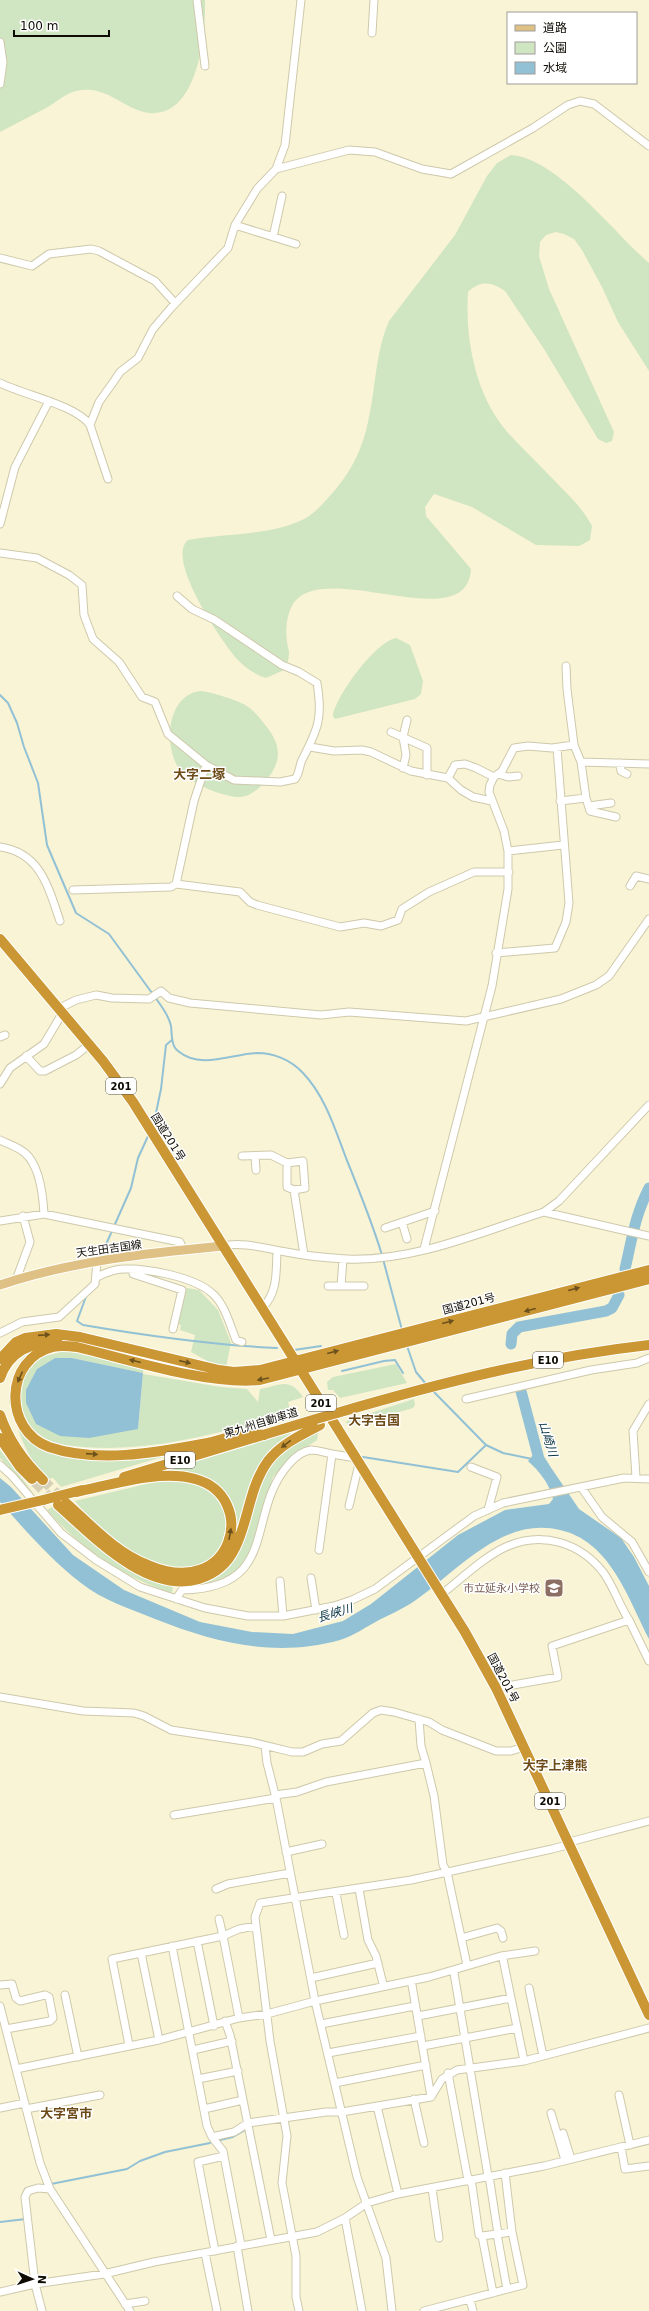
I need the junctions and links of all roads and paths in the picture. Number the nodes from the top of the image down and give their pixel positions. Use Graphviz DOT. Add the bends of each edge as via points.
graph roads {
  1 [pos="197,0"];
  2 [pos="301,0"];
  3 [pos="374,0"];
  4 [pos="372,33"];
  5 [pos="0,42"];
  6 [pos="205,66"];
  7 [pos="0,84"];
  8 [pos="649,146"];
  9 [pos="276,169"];
  10 [pos="282,196"];
  11 [pos="235,225"];
  12 [pos="273,237"];
  13 [pos="296,244"];
  14 [pos="0,258"];
  15 [pos="175,303"];
  16 [pos="0,383"];
  17 [pos="49,401"];
  18 [pos="90,426"];
  19 [pos="108,479"];
  20 [pos="2,507"];
  21 [pos="0,524"];
  22 [pos="0,553"];
  23 [pos="177,596"];
  24 [pos="566,666"];
  25 [pos="407,720"];
  26 [pos="391,732"];
  27 [pos="403,737"];
  28 [pos="574,745"];
  29 [pos="310,747"];
  30 [pos="557,748"];
  31 [pos="581,762"];
  32 [pos="620,763"];
  33 [pos="649,764"];
  34 [pos="206,766"];
  35 [pos="403,768"];
  36 [pos="627,774"];
  37 [pos="427,775"];
  38 [pos="496,775"];
  39 [pos="518,776"];
  40 [pos="448,778"];
  41 [pos="586,798"];
  42 [pos="492,801"];
  43 [pos="560,801"];
  44 [pos="611,803"];
  45 [pos="589,806"];
  46 [pos="616,817"];
  47 [pos="563,845"];
  48 [pos="0,847"];
  49 [pos="508,851"];
  50 [pos="509,872"];
  51 [pos="649,879"];
  52 [pos="176,884"];
  53 [pos="630,886"];
  54 [pos="73,890"];
  55 [pos="649,919"];
  56 [pos="60,921"];
  57 [pos="0,939"];
  58 [pos="496,953"];
  59 [pos="62,1010"];
  60 [pos="484,1017"];
  61 [pos="90,1044"];
  62 [pos="26,1056"];
  63 [pos="0,1084"];
  64 [pos="649,1104"];
  65 [pos="0,1140"];
  66 [pos="242,1156"];
  67 [pos="255,1156"];
  68 [pos="287,1163"];
  69 [pos="256,1170"];
  70 [pos="294,1190"];
  71 [pos="435,1211"];
  72 [pos="544,1212"];
  73 [pos="44,1214"];
  74 [pos="23,1216"];
  75 [pos="0,1221"];
  76 [pos="402,1222"];
  77 [pos="384,1228"];
  78 [pos="649,1236"];
  79 [pos="407,1239"];
  80 [pos="223,1246"];
  81 [pos="183,1250"];
  82 [pos="424,1250"];
  83 [pos="277,1251"];
  84 [pos="304,1255"];
  85 [pos="343,1259"];
  86 [pos="97,1262"];
  87 [pos="133,1269"];
  88 [pos="649,1270"];
  89 [pos="97,1277"];
  90 [pos="649,1279"];
  91 [pos="16,1280"];
  92 [pos="0,1285"];
  93 [pos="328,1286"];
  94 [pos="341,1286"];
  95 [pos="364,1286"];
  96 [pos="262,1308"];
  97 [pos="172,1329"];
  98 [pos="0,1333"];
  99 [pos="412,1336"];
  100 [pos="16,1342"];
  101 [pos="242,1342"];
  102 [pos="649,1345"];
  103 [pos="77,1347"];
  104 [pos="0,1353"];
  105 [pos="649,1358"];
  106 [pos="0,1359"];
  107 [pos="298,1366"];
  108 [pos="0,1378"];
  109 [pos="466,1399"];
  110 [pos="649,1404"];
  111 [pos="0,1415"];
  112 [pos="318,1422"];
  113 [pos="264,1435"];
  114 [pos="0,1438"];
  115 [pos="332,1454"];
  116 [pos="358,1461"];
  117 [pos="0,1465"];
  118 [pos="471,1468"];
  119 [pos="636,1477"];
  120 [pos="649,1479"];
  121 [pos="581,1487"];
  122 [pos="76,1492"];
  123 [pos="350,1506"];
  124 [pos="0,1510"];
  125 [pos="488,1510"];
  126 [pos="319,1550"];
  127 [pos="419,1558"];
  128 [pos="649,1572"];
  129 [pos="311,1578"];
  130 [pos="280,1581"];
  131 [pos="441,1593"];
  132 [pos="176,1599"];
  133 [pos="316,1610"];
  134 [pos="283,1616"];
  135 [pos="629,1620"];
  136 [pos="649,1661"];
  137 [pos="496,1688"];
  138 [pos="0,1697"];
  139 [pos="419,1719"];
  140 [pos="265,1746"];
  141 [pos="524,1747"];
  142 [pos="426,1763"];
  143 [pos="276,1797"];
  144 [pos="174,1815"];
  145 [pos="649,1821"];
  146 [pos="322,1844"];
  147 [pos="571,1844"];
  148 [pos="286,1852"];
  149 [pos="447,1872"];
  150 [pos="290,1873"];
  151 [pos="216,1889"];
  152 [pos="359,1889"];
  153 [pos="336,1893"];
  154 [pos="296,1899"];
  155 [pos="219,1919"];
  156 [pos="256,1926"];
  157 [pos="344,1935"];
  158 [pos="223,1936"];
  159 [pos="461,1938"];
  160 [pos="503,1938"];
  161 [pos="197,1941"];
  162 [pos="172,1946"];
  163 [pos="535,1952"];
  164 [pos="141,1953"];
  165 [pos="503,1959"];
  166 [pos="378,1963"];
  167 [pos="467,1965"];
  168 [pos="454,1972"];
  169 [pos="311,1978"];
  170 [pos="383,1984"];
  171 [pos="0,1985"];
  172 [pos="412,1985"];
  173 [pos="529,1988"];
  174 [pos="66,1995"];
  175 [pos="511,1998"];
  176 [pos="317,2001"];
  177 [pos="0,2006"];
  178 [pos="415,2006"];
  179 [pos="460,2008"];
  180 [pos="267,2014"];
  181 [pos="649,2015"];
  182 [pos="418,2016"];
  183 [pos="240,2018"];
  184 [pos="225,2021"];
  185 [pos="321,2024"];
  186 [pos="214,2026"];
  187 [pos="517,2028"];
  188 [pos="649,2028"];
  189 [pos="6,2029"];
  190 [pos="189,2033"];
  191 [pos="421,2036"];
  192 [pos="465,2038"];
  193 [pos="159,2040"];
  194 [pos="232,2042"];
  195 [pos="129,2045"];
  196 [pos="423,2046"];
  197 [pos="193,2050"];
  198 [pos="328,2053"];
  199 [pos="543,2056"];
  200 [pos="78,2057"];
  201 [pos="524,2061"];
  202 [pos="426,2065"];
  203 [pos="469,2067"];
  204 [pos="16,2070"];
  205 [pos="238,2070"];
  206 [pos="448,2073"];
  207 [pos="198,2079"];
  208 [pos="335,2083"];
  209 [pos="100,2095"];
  210 [pos="619,2095"];
  211 [pos="431,2097"];
  212 [pos="414,2099"];
  213 [pos="243,2100"];
  214 [pos="25,2106"];
  215 [pos="378,2106"];
  216 [pos="0,2108"];
  217 [pos="204,2108"];
  218 [pos="342,2112"];
  219 [pos="551,2113"];
  220 [pos="284,2117"];
  221 [pos="248,2123"];
  222 [pos="563,2133"];
  223 [pos="212,2137"];
  224 [pos="649,2140"];
  225 [pos="424,2143"];
  226 [pos="630,2145"];
  227 [pos="621,2147"];
  228 [pos="224,2156"];
  229 [pos="568,2160"];
  230 [pos="649,2166"];
  231 [pos="505,2173"];
  232 [pos="489,2176"];
  233 [pos="469,2180"];
  234 [pos="432,2188"];
  235 [pos="50,2189"];
  236 [pos="398,2194"];
  237 [pos="367,2203"];
  238 [pos="345,2218"];
  239 [pos="512,2232"];
  240 [pos="498,2234"];
  241 [pos="482,2236"];
  242 [pos="291,2237"];
  243 [pos="439,2238"];
  244 [pos="271,2240"];
  245 [pos="239,2246"];
  246 [pos="215,2251"];
  247 [pos="205,2252"];
  248 [pos="104,2274"];
  249 [pos="35,2284"];
  250 [pos="507,2289"];
  251 [pos="0,2292"];
  252 [pos="493,2293"];
  253 [pos="470,2300"];
  254 [pos="145,2301"];
  255 [pos="125,2304"];
  256 [pos="42,2311"];
  257 [pos="130,2311"];
  258 [pos="217,2311"];
  259 [pos="248,2311"];
  260 [pos="299,2311"];
  261 [pos="362,2311"];
  262 [pos="392,2311"];
  263 [pos="424,2311"];
  264 [pos="473,2311"];
  1 -- 6 [label="street"];
  2 -- 9 [label="street" via="285,145"];
  3 -- 4 [label="street"];
  5 -- 7 [label="street" via="3,62"];
  8 -- 9 [label="street" via="594,104 580,101 568,105 533,128 451,174 422,169 375,152 349,150"];
  9 -- 11 [label="street" via="257,189"];
  10 -- 12 [label="street"];
  11 -- 12 [label="street"];
  11 -- 15 [label="street" via="228,248"];
  12 -- 13 [label="street"];
  14 -- 15 [label="street" via="32,266 49,254 99,251 155,281"];
  15 -- 18 [label="street" via="153,329 138,358 120,372 106,391"];
  16 -- 17 [label="street" via="18,392"];
  17 -- 18 [label="street" via="85,418"];
  17 -- 20 [label="street" via="15,467"];
  18 -- 19 [label="street"];
  20 -- 21 [label="street"];
  22 -- 34 [label="street" via="37,558 82,585 84,615 92,639 119,662 142,697 155,702 168,734"];
  23 -- 29 [label="street" via="192,609 214,620 282,665 317,683 320,723"];
  24 -- 28 [label="street" via="566,689"];
  25 -- 27 [label="street"];
  26 -- 27 [label="street"];
  27 -- 35 [label="street" via="406,755"];
  27 -- 37 [label="street" via="427,748"];
  28 -- 30 [label="street"];
  28 -- 31 [label="street"];
  29 -- 34 [label="street" via="301,761 299,774 295,780 289,782 234,780"];
  29 -- 35 [label="street" via="330,751 371,752"];
  30 -- 38 [label="street" via="514,748"];
  30 -- 43 [label="street"];
  31 -- 32 [label="street"];
  31 -- 41 [label="street"];
  32 -- 33 [label="street"];
  32 -- 36 [label="street" via="620,771"];
  34 -- 52 [label="street" via="194,801"];
  35 -- 37 [label="street"];
  37 -- 40 [label="street"];
  38 -- 39 [label="street"];
  38 -- 40 [label="street" via="465,764 455,765"];
  38 -- 42 [label="street" via="490,785"];
  40 -- 42 [label="street" via="473,797"];
  41 -- 43 [label="street"];
  41 -- 45 [label="street"];
  42 -- 49 [label="street"];
  43 -- 47 [label="street"];
  44 -- 45 [label="street"];
  45 -- 46 [label="street" via="590,811"];
  47 -- 49 [label="street"];
  47 -- 58 [label="street" via="569,912 555,948"];
  48 -- 56 [label="street" via="15,850 35,862 47,884"];
  49 -- 50 [label="street"];
  50 -- 52 [label="street" via="474,872 435,889 402,909 398,920 393,924 381,926 364,923 340,927 257,905 240,892"];
  50 -- 58 [label="street"];
  51 -- 53 [label="street" via="636,876"];
  52 -- 54 [label="street" via="171,887"];
  55 -- 60 [label="street" via="608,976 596,986 561,999"];
  57 -- 59 [label="highway, 国道201号 / 201"];
  58 -- 60 [label="street" via="492,986"];
  59 -- 60 [label="street" via="76,1000 96,995 149,999 161,991 169,998 190,1003 321,1015 349,1012 454,1021"];
  59 -- 61 [label="highway, 国道201号 / 201"];
  59 -- 62 [label="street" via="44,1044"];
  60 -- 71 [label="street"];
  61 -- 62 [label="street" via="76,1055 45,1071 40,1071"];
  61 -- 80 [label="highway, 国道201号 / 201" via="132,1102"];
  62 -- 63 [label="street" via="10,1068"];
  64 -- 72 [label="street" via="559,1201"];
  65 -- 73 [label="street" via="25,1153 33,1162 43,1199"];
  66 -- 67 [label="street"];
  67 -- 68 [label="street" via="271,1155"];
  67 -- 69 [label="street"];
  68 -- 70 [label="street" via="287,1187"];
  68 -- 70 [label="street" via="303,1161 305,1188"];
  70 -- 84 [label="street"];
  71 -- 76 [label="street"];
  71 -- 82 [label="street"];
  72 -- 78 [label="street"];
  72 -- 82 [label="street"];
  73 -- 74 [label="street"];
  73 -- 81 [label="street" via="180,1242"];
  74 -- 75 [label="street"];
  74 -- 91 [label="street" via="30,1242"];
  76 -- 77 [label="street"];
  76 -- 79 [label="street"];
  80 -- 81 [label="main road, 天生田吉国線"];
  80 -- 83 [label="street" via="229,1244"];
  80 -- 96 [label="highway, 国道201号 / 201"];
  81 -- 86 [label="main road, 天生田吉国線"];
  82 -- 85 [label="street"];
  83 -- 84 [label="street"];
  83 -- 96 [label="street" via="274,1290"];
  84 -- 85 [label="street"];
  85 -- 94 [label="street"];
  86 -- 89 [label="street"];
  86 -- 91 [label="main road, 天生田吉国線"];
  87 -- 89 [label="street" via="113,1270"];
  87 -- 97 [label="street" via="133,1274 182,1290"];
  87 -- 101 [label="street" via="171,1275 204,1288 218,1300 236,1340"];
  99 -- 88 [label="highway, 国道201号, one-way"];
  89 -- 98 [label="street" via="91,1288 64,1314 53,1319 22,1322"];
  90 -- 99 [label="highway, 国道201号, one-way"];
  91 -- 92 [label="main road, 天生田吉国線"];
  93 -- 94 [label="street"];
  94 -- 95 [label="street"];
  96 -- 107 [label="highway, 国道201号 / 201"];
  99 -- 107 [label="highway, 国道201号"];
  100 -- 104 [label="highway"];
  100 -- 106 [label="highway"];
  100 -- 107 [label="highway, one-way" via="34,1335 68,1335 234,1372"];
  102 -- 112 [label="highway, 東九州自動車道 / E10, bridge" via="530,1363 448,1382"];
  107 -- 103 [label="highway, one-way" via="260,1380 233,1381"];
  103 -- 108 [label="highway" via="43,1343 25,1348 5,1366"];
  103 -- 113 [label="highway, one-way" via="63,1346 45,1350 27,1364 18,1379 14,1400 16,1413 28,1433 37,1441 62,1450 101,1454 186,1447 248,1432"];
  105 -- 109 [label="street"];
  107 -- 116 [label="highway, 国道201号 / 201"];
  110 -- 119 [label="street" via="633,1431"];
  111 -- 114 [label="highway" via="10,1440 39,1481 20,1467"];
  112 -- 113 [label="highway, 東九州自動車道 / E10"];
  112 -- 122 [label="highway, one-way" via="294,1438 268,1461 254,1490 234,1550 226,1562 207,1577 183,1581 144,1572 109,1550 62,1504 119,1548 146,1565 174,1573 196,1572 214,1563 228,1545 231,1526 228,1509 213,1488 186,1477 158,1477"];
  113 -- 122 [label="highway, 東九州自動車道 / E10"];
  115 -- 116 [label="street"];
  115 -- 126 [label="street"];
  115 -- 132 [label="street" via="312,1450 294,1458 272,1487 263,1527 248,1562 229,1580 218,1586 182,1590"];
  116 -- 123 [label="street"];
  116 -- 127 [label="highway, 国道201号 / 201"];
  117 -- 132 [label="street" via="61,1533 78,1547 140,1587"];
  118 -- 125 [label="street" via="497,1477"];
  119 -- 120 [label="street"];
  119 -- 121 [label="street"];
  121 -- 125 [label="street" via="503,1503"];
  121 -- 128 [label="street" via="602,1516 632,1542"];
  122 -- 124 [label="highway, 東九州自動車道 / E10, bridge"];
  125 -- 127 [label="street" via="474,1516"];
  127 -- 131 [label="highway, 国道201号 / 201"];
  127 -- 133 [label="street" via="374,1589 352,1600"];
  129 -- 133 [label="street"];
  130 -- 134 [label="street"];
  131 -- 135 [label="street" via="508,1546 527,1540 553,1540 576,1548 594,1563 606,1576"];
  131 -- 137 [label="highway, 国道201号 / 201"];
  132 -- 134 [label="street" via="204,1608 248,1616"];
  133 -- 134 [label="street"];
  135 -- 136 [label="street"];
  135 -- 137 [label="street" via="552,1646 558,1677"];
  137 -- 141 [label="highway, 国道201号 / 201"];
  138 -- 140 [label="street" via="84,1711 134,1713 171,1730"];
  139 -- 140 [label="street" via="381,1710 374,1713 341,1742 322,1744 303,1752 281,1751"];
  139 -- 141 [label="street" via="496,1751 511,1751"];
  139 -- 142 [label="street" via="421,1746"];
  140 -- 143 [label="street"];
  141 -- 147 [label="highway, 国道201号 / 201"];
  142 -- 143 [label="street" via="326,1782"];
  142 -- 149 [label="street" via="434,1796 443,1865"];
  143 -- 144 [label="street"];
  143 -- 148 [label="street"];
  145 -- 147 [label="street" via="573,1840"];
  146 -- 148 [label="street"];
  147 -- 149 [label="street"];
  147 -- 181 [label="highway, 国道201号 / 201"];
  148 -- 150 [label="street"];
  149 -- 152 [label="street"];
  149 -- 159 [label="street"];
  150 -- 151 [label="street" via="228,1884"];
  150 -- 154 [label="street"];
  152 -- 153 [label="street"];
  152 -- 166 [label="street" via="368,1940"];
  153 -- 154 [label="street"];
  153 -- 157 [label="street"];
  154 -- 156 [label="street" via="260,1904 255,1917"];
  154 -- 169 [label="street"];
  155 -- 158 [label="street"];
  156 -- 158 [label="street"];
  156 -- 180 [label="street"];
  158 -- 161 [label="street"];
  158 -- 183 [label="street"];
  159 -- 160 [label="street" via="497,1928 502,1931"];
  159 -- 167 [label="street"];
  161 -- 162 [label="street"];
  161 -- 186 [label="street"];
  162 -- 164 [label="street"];
  162 -- 190 [label="street"];
  163 -- 167 [label="street" via="501,1956"];
  164 -- 193 [label="street"];
  164 -- 195 [label="street" via="112,1959"];
  165 -- 175 [label="street"];
  166 -- 169 [label="street"];
  166 -- 170 [label="street"];
  167 -- 176 [label="street" via="402,1984"];
  168 -- 179 [label="street"];
  169 -- 176 [label="street"];
  171 -- 189 [label="street" via="12,1984 16,1998 20,2000 45,1995 49,1997 53,2018 50,2022"];
  172 -- 178 [label="street"];
  173 -- 199 [label="street"];
  174 -- 200 [label="street"];
  175 -- 179 [label="street"];
  175 -- 187 [label="street"];
  176 -- 180 [label="street"];
  176 -- 185 [label="street"];
  177 -- 189 [label="street"];
  178 -- 182 [label="street"];
  178 -- 185 [label="street"];
  179 -- 182 [label="street"];
  179 -- 192 [label="street"];
  180 -- 183 [label="street"];
  180 -- 220 [label="street"];
  182 -- 191 [label="street"];
  183 -- 184 [label="street"];
  184 -- 186 [label="street"];
  184 -- 194 [label="street"];
  185 -- 198 [label="street"];
  186 -- 190 [label="street"];
  187 -- 192 [label="street"];
  187 -- 201 [label="street"];
  188 -- 199 [label="street"];
  189 -- 204 [label="street"];
  190 -- 193 [label="street"];
  190 -- 197 [label="street"];
  191 -- 196 [label="street"];
  191 -- 198 [label="street"];
  192 -- 196 [label="street"];
  192 -- 203 [label="street"];
  193 -- 195 [label="street"];
  194 -- 197 [label="street"];
  194 -- 205 [label="street"];
  195 -- 200 [label="street"];
  196 -- 202 [label="street"];
  197 -- 207 [label="street"];
  198 -- 208 [label="street"];
  199 -- 201 [label="street"];
  200 -- 204 [label="street"];
  201 -- 203 [label="street"];
  202 -- 208 [label="street"];
  202 -- 211 [label="street"];
  203 -- 206 [label="street"];
  203 -- 232 [label="street"];
  204 -- 214 [label="street"];
  205 -- 207 [label="street"];
  205 -- 213 [label="street"];
  206 -- 211 [label="street"];
  206 -- 233 [label="street"];
  207 -- 217 [label="street"];
  208 -- 218 [label="street"];
  209 -- 214 [label="street"];
  210 -- 226 [label="street"];
  211 -- 212 [label="street"];
  212 -- 215 [label="street"];
  212 -- 225 [label="street"];
  213 -- 217 [label="street"];
  213 -- 221 [label="street"];
  214 -- 216 [label="street"];
  214 -- 235 [label="street" via="40,2163"];
  215 -- 218 [label="street"];
  215 -- 236 [label="street"];
  217 -- 223 [label="street"];
  218 -- 220 [label="street"];
  218 -- 237 [label="street" via="357,2177"];
  219 -- 229 [label="street"];
  220 -- 221 [label="street"];
  220 -- 242 [label="street" via="287,2136 282,2183"];
  221 -- 223 [label="street" via="234,2132"];
  221 -- 244 [label="street"];
  222 -- 229 [label="street"];
  223 -- 228 [label="street"];
  224 -- 226 [label="street"];
  226 -- 227 [label="street"];
  227 -- 229 [label="street"];
  227 -- 230 [label="street" via="625,2169"];
  228 -- 245 [label="street"];
  228 -- 246 [label="street" via="198,2162"];
  229 -- 231 [label="street"];
  231 -- 232 [label="street"];
  231 -- 239 [label="street"];
  232 -- 233 [label="street"];
  232 -- 240 [label="street"];
  233 -- 234 [label="street"];
  233 -- 241 [label="street" via="472,2185 479,2235"];
  234 -- 236 [label="street"];
  234 -- 243 [label="street"];
  235 -- 248 [label="street"];
  235 -- 249 [label="street" via="31,2189 26,2197"];
  236 -- 237 [label="street"];
  237 -- 238 [label="street"];
  237 -- 262 [label="street" via="386,2258"];
  238 -- 242 [label="street" via="325,2229"];
  238 -- 261 [label="street"];
  239 -- 240 [label="street"];
  239 -- 250 [label="street" via="523,2285"];
  240 -- 241 [label="street"];
  240 -- 250 [label="street"];
  241 -- 252 [label="street"];
  242 -- 244 [label="street"];
  242 -- 260 [label="street" via="296,2256 296,2297"];
  244 -- 245 [label="street"];
  245 -- 246 [label="street"];
  245 -- 259 [label="street"];
  246 -- 247 [label="street"];
  247 -- 248 [label="street"];
  247 -- 258 [label="street"];
  248 -- 249 [label="street"];
  248 -- 255 [label="street"];
  249 -- 251 [label="street"];
  249 -- 256 [label="street"];
  250 -- 252 [label="street"];
  252 -- 253 [label="street"];
  253 -- 263 [label="street"];
  253 -- 264 [label="street"];
  254 -- 255 [label="street"];
  255 -- 257 [label="street"];
}
